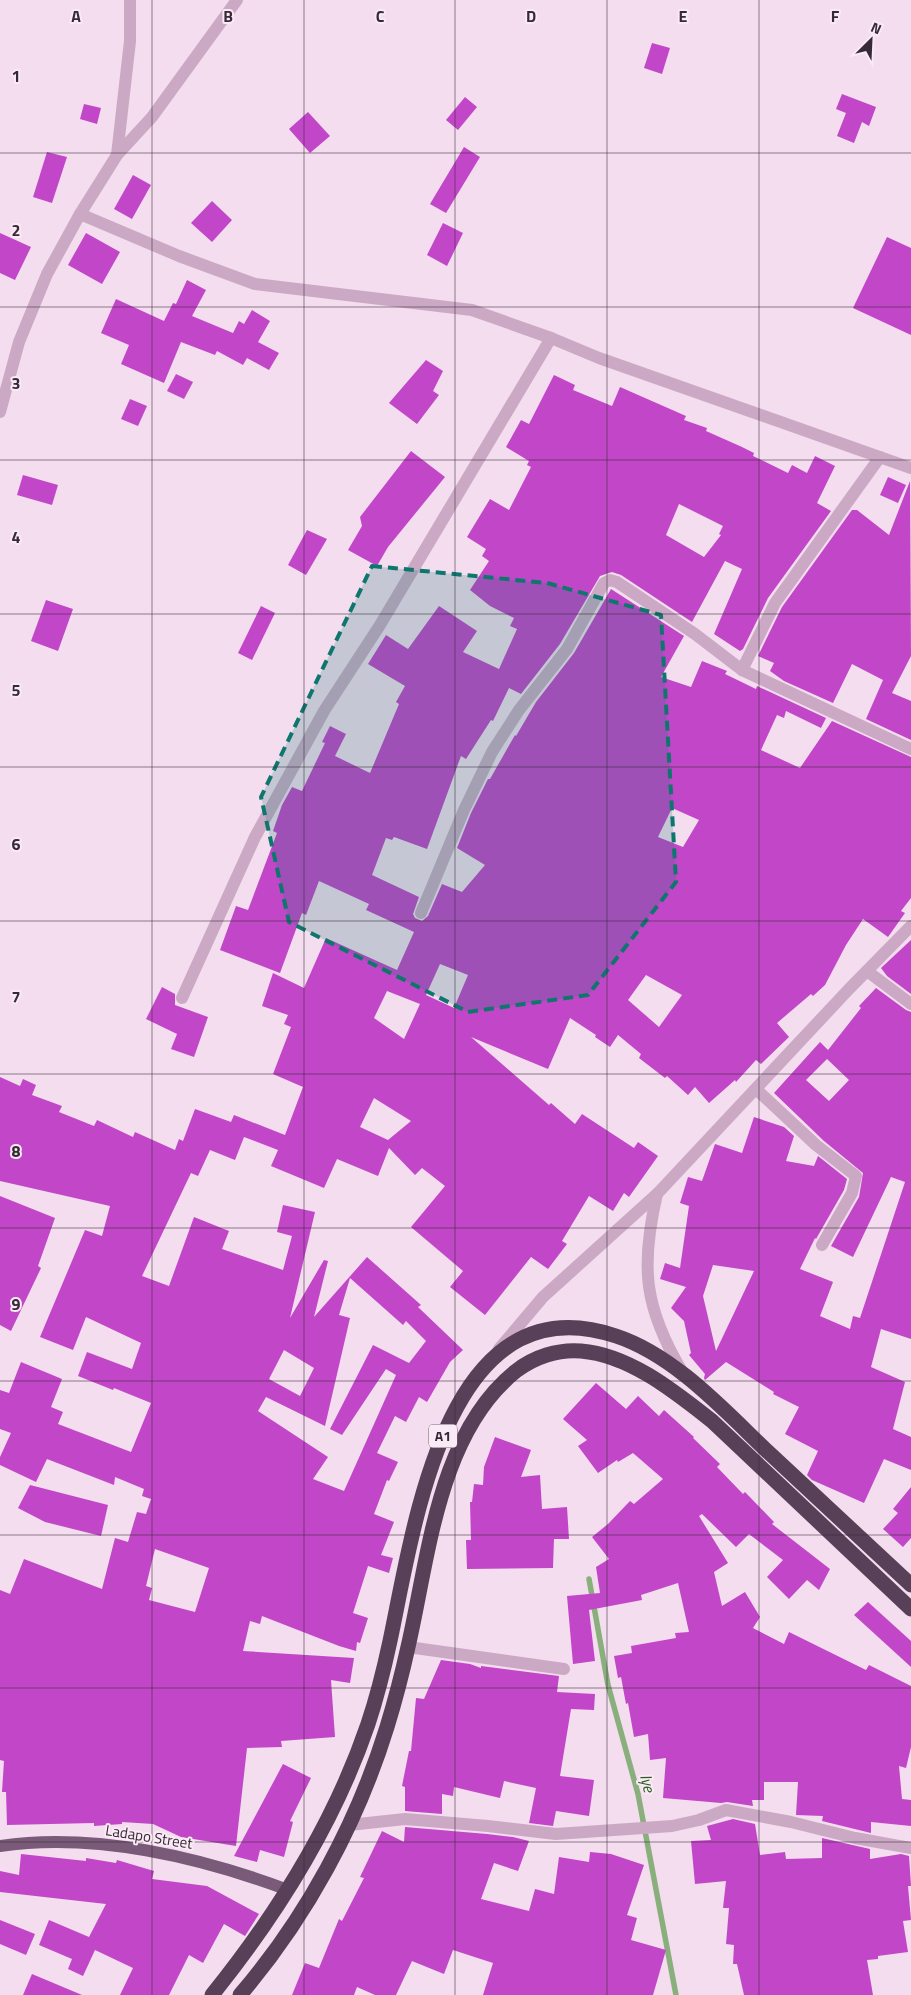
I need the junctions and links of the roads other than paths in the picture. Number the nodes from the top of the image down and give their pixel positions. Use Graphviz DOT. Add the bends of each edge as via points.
graph roads {
  1 [pos="130,0"];
  2 [pos="237,0"];
  3 [pos="117,155"];
  4 [pos="80,214"];
  5 [pos="551,338"];
  6 [pos="0,412"];
  7 [pos="880,457"];
  8 [pos="911,468"];
  9 [pos="742,670"];
  10 [pos="911,749"];
  11 [pos="421,913"];
  12 [pos="911,926"];
  13 [pos="867,971"];
  14 [pos="182,998"];
  15 [pos="911,1004"];
  16 [pos="756,1089"];
  17 [pos="657,1194"];
  18 [pos="822,1245"];
  19 [pos="493,1357"];
  20 [pos="684,1375"];
  21 [pos="882,1559"];
  22 [pos="870,1570"];
  23 [pos="911,1585"];
  24 [pos="911,1609"];
  25 [pos="408,1647"];
  26 [pos="564,1669"];
  27 [pos="349,1825"];
  28 [pos="0,1846"];
  29 [pos="911,1848"];
  30 [pos="288,1890"];
  31 [pos="212,1995"];
  32 [pos="240,1995"];
  1 -- 3 [label="street" via="130,40"];
  2 -- 3 [label="street" via="152,117"];
  3 -- 4 [label="street"];
  4 -- 5 [label="street" via="256,284 472,310"];
  4 -- 6 [label="street" via="47,274 19,342"];
  5 -- 7 [label="street"];
  5 -- 14 [label="street" via="380,624 324,711 255,837"];
  7 -- 8 [label="street"];
  7 -- 9 [label="street" via="775,603"];
  9 -- 10 [label="street"];
  9 -- 11 [label="street" via="617,582 610,580 604,583 567,649 519,710 492,752"];
  12 -- 13 [label="street"];
  13 -- 15 [label="street"];
  13 -- 16 [label="street"];
  16 -- 17 [label="street"];
  16 -- 18 [label="street" via="816,1145 856,1176 852,1193"];
  17 -- 19 [label="street" via="543,1297"];
  17 -- 20 [label="street" via="648,1246 650,1301 671,1353"];
  19 -- 20 [label="highway, A1" via="522,1338 551,1329 584,1329 617,1336"];
  19 -- 30 [label="highway, A1" via="467,1389 448,1423 405,1561 390,1644 368,1723 347,1779 318,1840"];
  20 -- 21 [label="highway, A1"];
  21 -- 22 [label="highway"];
  21 -- 23 [label="highway, A1"];
  22 -- 24 [label="highway, A1"];
  22 -- 25 [label="highway, A1" via="679,1395 650,1376 614,1359 580,1351 552,1353 527,1363 502,1382 463,1440 441,1498"];
  25 -- 26 [label="street"];
  25 -- 27 [label="highway, A1" via="387,1728"];
  27 -- 29 [label="street" via="405,1819 556,1834 672,1826 726,1810"];
  27 -- 32 [label="highway, A1" via="294,1923"];
  28 -- 30 [label="main road, Ladapo Street" via="32,1841 164,1853 252,1876"];
  30 -- 31 [label="highway, A1" via="250,1948"];
}
